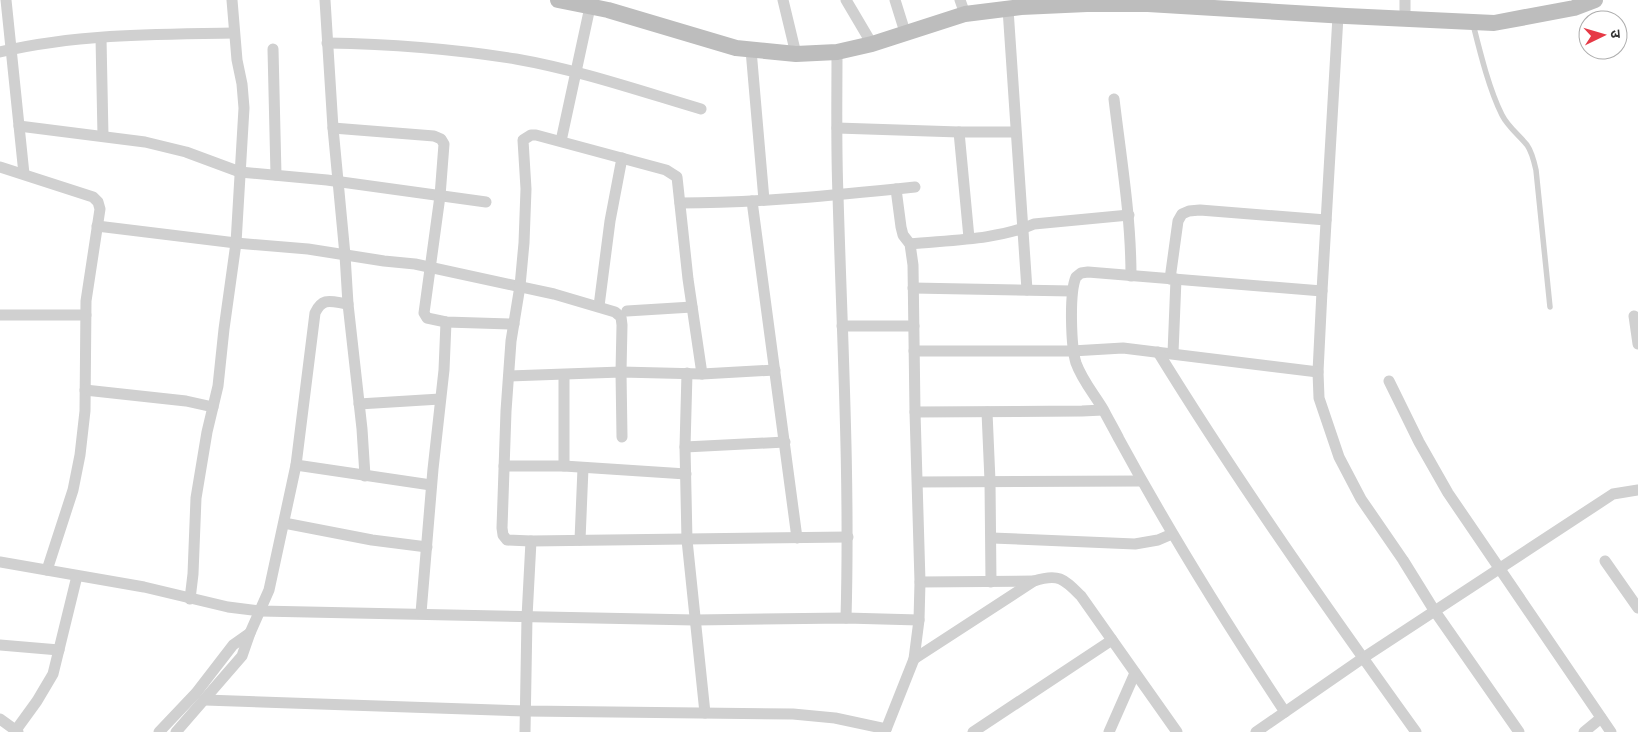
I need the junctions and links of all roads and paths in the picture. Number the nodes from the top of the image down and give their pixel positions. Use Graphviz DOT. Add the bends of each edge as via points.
graph roads {
  1 [pos="6,0"];
  2 [pos="232,0"];
  3 [pos="325,0"];
  4 [pos="558,0"];
  5 [pos="783,0"];
  6 [pos="846,0"];
  7 [pos="894,0"];
  8 [pos="1405,0"];
  9 [pos="1595,0"];
  10 [pos="1086,2"];
  11 [pos="1148,2"];
  12 [pos="1054,3"];
  13 [pos="608,5"];
  14 [pos="1016,5"];
  15 [pos="590,7"];
  16 [pos="962,7"];
  17 [pos="1338,16"];
  18 [pos="1405,19"];
  19 [pos="1472,22"];
  20 [pos="905,32"];
  21 [pos="234,34"];
  22 [pos="101,38"];
  23 [pos="326,43"];
  24 [pos="872,44"];
  25 [pos="273,49"];
  26 [pos="751,50"];
  27 [pos="5,51"];
  28 [pos="837,52"];
  29 [pos="796,54"];
  30 [pos="577,73"];
  31 [pos="1114,99"];
  32 [pos="700,109"];
  33 [pos="19,126"];
  34 [pos="333,128"];
  35 [pos="837,128"];
  36 [pos="959,132"];
  37 [pos="1016,132"];
  38 [pos="103,136"];
  39 [pos="561,141"];
  40 [pos="622,158"];
  41 [pos="0,167"];
  42 [pos="240,172"];
  43 [pos="24,174"];
  44 [pos="276,175"];
  45 [pos="338,182"];
  46 [pos="915,188"];
  47 [pos="896,189"];
  48 [pos="838,195"];
  49 [pos="440,196"];
  50 [pos="752,200"];
  51 [pos="764,200"];
  52 [pos="486,202"];
  53 [pos="680,202"];
  54 [pos="1129,215"];
  55 [pos="1326,220"];
  56 [pos="96,226"];
  57 [pos="1023,229"];
  58 [pos="969,238"];
  59 [pos="236,243"];
  60 [pos="910,244"];
  61 [pos="345,254"];
  62 [pos="430,268"];
  63 [pos="1131,276"];
  64 [pos="1173,279"];
  65 [pos="520,286"];
  66 [pos="913,288"];
  67 [pos="1027,290"];
  68 [pos="1072,291"];
  69 [pos="1322,291"];
  70 [pos="348,304"];
  71 [pos="598,306"];
  72 [pos="692,307"];
  73 [pos="1550,307"];
  74 [pos="627,310"];
  75 [pos="86,314"];
  76 [pos="0,315"];
  77 [pos="1634,316"];
  78 [pos="446,322"];
  79 [pos="514,324"];
  80 [pos="842,326"];
  81 [pos="914,326"];
  82 [pos="1638,344"];
  83 [pos="914,351"];
  84 [pos="1072,351"];
  85 [pos="1158,352"];
  86 [pos="1173,353"];
  87 [pos="775,370"];
  88 [pos="621,372"];
  89 [pos="1318,372"];
  90 [pos="687,373"];
  91 [pos="702,374"];
  92 [pos="564,375"];
  93 [pos="509,376"];
  94 [pos="1389,381"];
  95 [pos="86,390"];
  96 [pos="440,399"];
  97 [pos="359,404"];
  98 [pos="213,407"];
  99 [pos="1103,410"];
  100 [pos="915,412"];
  101 [pos="987,412"];
  102 [pos="622,437"];
  103 [pos="785,442"];
  104 [pos="685,446"];
  105 [pos="296,465"];
  106 [pos="504,466"];
  107 [pos="564,466"];
  108 [pos="583,468"];
  109 [pos="686,474"];
  110 [pos="364,476"];
  111 [pos="990,481"];
  112 [pos="1141,481"];
  113 [pos="918,482"];
  114 [pos="431,485"];
  115 [pos="1638,490"];
  116 [pos="284,523"];
  117 [pos="1172,534"];
  118 [pos="797,538"];
  119 [pos="848,538"];
  120 [pos="992,538"];
  121 [pos="580,540"];
  122 [pos="687,540"];
  123 [pos="531,541"];
  124 [pos="427,547"];
  125 [pos="1605,561"];
  126 [pos="0,562"];
  127 [pos="1500,567"];
  128 [pos="47,570"];
  129 [pos="77,576"];
  130 [pos="1034,581"];
  131 [pos="920,582"];
  132 [pos="992,582"];
  133 [pos="190,599"];
  134 [pos="1638,608"];
  135 [pos="1434,610"];
  136 [pos="260,611"];
  137 [pos="421,613"];
  138 [pos="527,617"];
  139 [pos="846,618"];
  140 [pos="695,620"];
  141 [pos="919,620"];
  142 [pos="250,633"];
  143 [pos="1112,640"];
  144 [pos="0,645"];
  145 [pos="59,650"];
  146 [pos="914,658"];
  147 [pos="1363,658"];
  148 [pos="1135,673"];
  149 [pos="205,700"];
  150 [pos="526,711"];
  151 [pos="1285,712"];
  152 [pos="705,713"];
  153 [pos="1600,718"];
  154 [pos="0,719"];
  155 [pos="885,730"];
  156 [pos="17,731"];
  157 [pos="159,732"];
  158 [pos="176,732"];
  159 [pos="525,732"];
  160 [pos="973,732"];
  161 [pos="1109,732"];
  162 [pos="1177,732"];
  163 [pos="1256,732"];
  164 [pos="1416,732"];
  165 [pos="1519,732"];
  166 [pos="1584,732"];
  167 [pos="1611,732"];
  1 -- 27 [label="street"];
  2 -- 21 [label="street"];
  3 -- 23 [label="street"];
  4 -- 15 [label="main road"];
  5 -- 29 [label="street"];
  6 -- 24 [label="street"];
  7 -- 20 [label="street"];
  8 -- 18 [label="street"];
  9 -- 19 [label="main road" via="1574,8 1494,23"];
  10 -- 11 [label="main road"];
  10 -- 12 [label="main road"];
  11 -- 17 [label="main road"];
  12 -- 14 [label="main road"];
  13 -- 15 [label="main road"];
  13 -- 26 [label="main road" via="736,48"];
  14 -- 16 [label="main road"];
  14 -- 37 [label="street"];
  15 -- 30 [label="street"];
  16 -- 20 [label="main road"];
  17 -- 18 [label="main road"];
  17 -- 55 [label="street"];
  18 -- 19 [label="main road"];
  19 -- 73 [label="lane" via="1502,116 1532,154"];
  20 -- 24 [label="main road"];
  21 -- 22 [label="street"];
  21 -- 42 [label="street" via="244,108"];
  22 -- 27 [label="street" via="64,40"];
  22 -- 38 [label="street"];
  23 -- 30 [label="street" via="469,53 517,59"];
  23 -- 34 [label="street"];
  24 -- 28 [label="main road"];
  25 -- 44 [label="street"];
  26 -- 29 [label="main road"];
  26 -- 51 [label="street"];
  27 -- 33 [label="street"];
  28 -- 29 [label="main road"];
  28 -- 35 [label="street"];
  30 -- 32 [label="street"];
  30 -- 39 [label="street"];
  31 -- 54 [label="street"];
  33 -- 38 [label="street"];
  33 -- 43 [label="street"];
  34 -- 45 [label="street"];
  34 -- 49 [label="street" via="440,139 444,144"];
  35 -- 36 [label="street"];
  35 -- 48 [label="street"];
  36 -- 37 [label="street"];
  36 -- 58 [label="street"];
  37 -- 57 [label="street"];
  38 -- 42 [label="street" via="186,152"];
  39 -- 40 [label="street"];
  39 -- 65 [label="street" via="536,135 523,140 526,213"];
  40 -- 53 [label="street" via="673,173 677,177"];
  40 -- 71 [label="street"];
  41 -- 43 [label="street"];
  42 -- 44 [label="street"];
  42 -- 59 [label="street"];
  43 -- 56 [label="street" via="93,197 100,209"];
  44 -- 45 [label="street"];
  45 -- 49 [label="street"];
  45 -- 61 [label="street"];
  46 -- 47 [label="street"];
  47 -- 48 [label="street"];
  47 -- 60 [label="street" via="903,235"];
  48 -- 51 [label="street"];
  48 -- 80 [label="street"];
  49 -- 52 [label="street"];
  49 -- 62 [label="street"];
  50 -- 51 [label="street"];
  50 -- 53 [label="street"];
  50 -- 87 [label="street"];
  53 -- 72 [label="street"];
  54 -- 57 [label="street" via="1034,224"];
  54 -- 63 [label="street"];
  55 -- 64 [label="street" via="1189,211 1178,221"];
  55 -- 69 [label="street"];
  56 -- 59 [label="street"];
  56 -- 75 [label="street"];
  57 -- 58 [label="street"];
  57 -- 67 [label="street"];
  58 -- 60 [label="street"];
  59 -- 61 [label="street"];
  59 -- 98 [label="street"];
  60 -- 66 [label="street"];
  61 -- 62 [label="street"];
  61 -- 70 [label="street"];
  62 -- 65 [label="street"];
  62 -- 78 [label="street" via="424,313 427,318"];
  63 -- 64 [label="street"];
  63 -- 68 [label="street" via="1082,273 1076,277"];
  64 -- 69 [label="street"];
  64 -- 86 [label="street"];
  65 -- 71 [label="street"];
  65 -- 79 [label="street"];
  66 -- 67 [label="street"];
  66 -- 81 [label="street"];
  67 -- 68 [label="street"];
  68 -- 84 [label="street"];
  69 -- 89 [label="street"];
  70 -- 97 [label="street"];
  70 -- 105 [label="street" via="324,301 315,312"];
  71 -- 88 [label="street" via="621,317"];
  72 -- 74 [label="street"];
  72 -- 91 [label="street"];
  75 -- 76 [label="street"];
  75 -- 95 [label="street"];
  77 -- 82 [label="street"];
  78 -- 79 [label="street"];
  78 -- 96 [label="street"];
  79 -- 93 [label="street"];
  80 -- 81 [label="street"];
  80 -- 119 [label="street"];
  81 -- 83 [label="street"];
  83 -- 84 [label="street"];
  83 -- 100 [label="street"];
  84 -- 85 [label="street" via="1123,348"];
  84 -- 99 [label="street"];
  85 -- 86 [label="street"];
  85 -- 147 [label="street" via="1262,513"];
  86 -- 89 [label="street"];
  87 -- 91 [label="street"];
  87 -- 103 [label="street"];
  88 -- 90 [label="street"];
  88 -- 92 [label="street"];
  88 -- 102 [label="street"];
  89 -- 135 [label="street" via="1319,398 1338,457 1361,499"];
  90 -- 91 [label="street"];
  90 -- 104 [label="street"];
  92 -- 93 [label="street"];
  92 -- 107 [label="street"];
  93 -- 106 [label="street"];
  94 -- 127 [label="street" via="1448,493"];
  95 -- 98 [label="street"];
  95 -- 128 [label="street" via="80,456 73,490"];
  96 -- 97 [label="street"];
  96 -- 114 [label="street"];
  97 -- 110 [label="street"];
  98 -- 133 [label="street" via="196,498"];
  99 -- 101 [label="street"];
  99 -- 112 [label="street"];
  100 -- 101 [label="street"];
  100 -- 113 [label="street"];
  101 -- 111 [label="street"];
  103 -- 104 [label="street"];
  103 -- 118 [label="street"];
  104 -- 109 [label="street"];
  105 -- 110 [label="street"];
  105 -- 116 [label="street"];
  106 -- 107 [label="street"];
  106 -- 123 [label="street" via="504,534 507,540"];
  107 -- 108 [label="street"];
  108 -- 109 [label="street"];
  108 -- 121 [label="street"];
  109 -- 122 [label="street"];
  110 -- 114 [label="street"];
  111 -- 112 [label="street"];
  111 -- 113 [label="street"];
  111 -- 120 [label="street"];
  112 -- 117 [label="street"];
  113 -- 131 [label="street"];
  114 -- 124 [label="street"];
  115 -- 127 [label="street" via="1613,494"];
  116 -- 124 [label="street"];
  116 -- 136 [label="street" via="269,590"];
  117 -- 120 [label="street" via="1135,544"];
  117 -- 151 [label="street"];
  118 -- 119 [label="street"];
  118 -- 122 [label="street"];
  119 -- 139 [label="street"];
  120 -- 132 [label="street"];
  121 -- 122 [label="street"];
  121 -- 123 [label="street"];
  122 -- 140 [label="street"];
  123 -- 138 [label="street"];
  124 -- 137 [label="street"];
  125 -- 134 [label="street"];
  126 -- 128 [label="street"];
  127 -- 135 [label="street"];
  127 -- 153 [label="street"];
  128 -- 129 [label="street"];
  129 -- 133 [label="street" via="144,587"];
  129 -- 145 [label="street"];
  130 -- 132 [label="street"];
  130 -- 143 [label="street" via="1048,576 1059,577 1067,583 1081,596"];
  130 -- 146 [label="street"];
  131 -- 132 [label="street"];
  131 -- 141 [label="street"];
  133 -- 136 [label="street"];
  135 -- 147 [label="street"];
  135 -- 165 [label="street"];
  136 -- 137 [label="street"];
  136 -- 142 [label="street"];
  137 -- 138 [label="street"];
  138 -- 140 [label="street"];
  138 -- 150 [label="street"];
  139 -- 140 [label="street"];
  139 -- 141 [label="street"];
  140 -- 152 [label="street"];
  141 -- 146 [label="street"];
  142 -- 149 [label="street" via="242,656"];
  142 -- 157 [label="street" via="233,645 196,693"];
  143 -- 148 [label="street"];
  143 -- 160 [label="street"];
  144 -- 145 [label="street"];
  145 -- 156 [label="street" via="54,674"];
  146 -- 155 [label="street"];
  147 -- 151 [label="street"];
  147 -- 164 [label="street"];
  148 -- 161 [label="street"];
  148 -- 162 [label="street"];
  149 -- 150 [label="street"];
  149 -- 158 [label="street"];
  150 -- 152 [label="street"];
  150 -- 159 [label="street"];
  151 -- 163 [label="street"];
  152 -- 155 [label="street" via="793,714 834,718"];
  153 -- 166 [label="street"];
  153 -- 167 [label="street"];
  154 -- 156 [label="street"];
}
